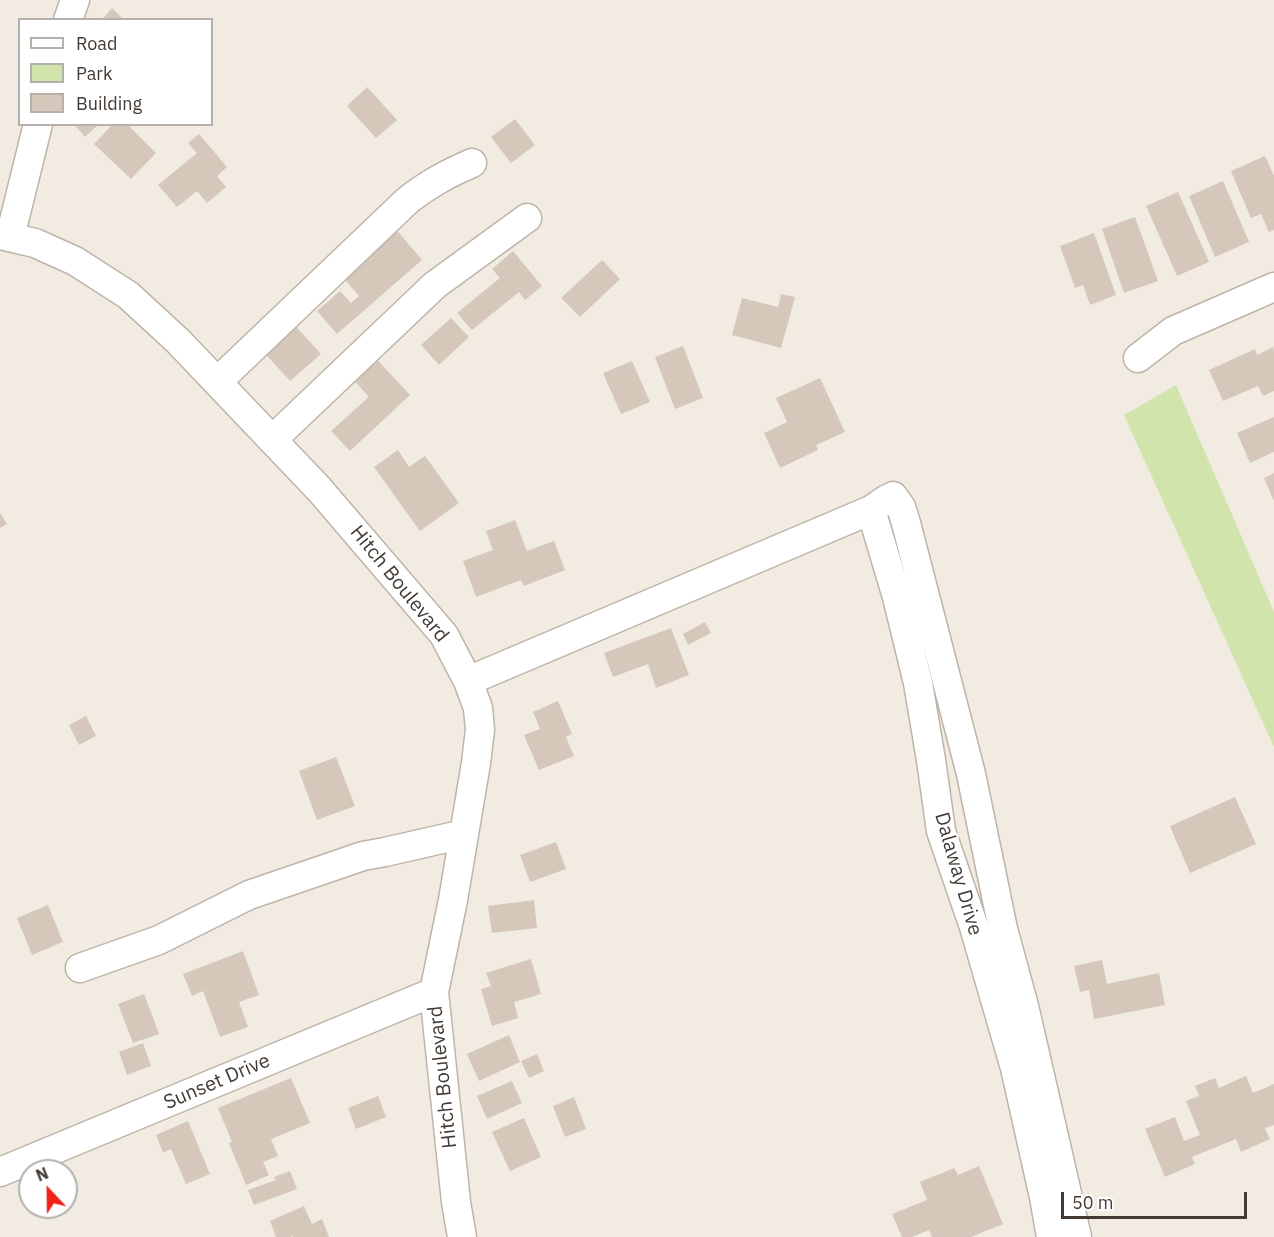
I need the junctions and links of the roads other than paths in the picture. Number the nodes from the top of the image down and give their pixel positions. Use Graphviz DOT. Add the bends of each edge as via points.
graph roads {
  1 [pos="75,0"];
  2 [pos="69,18"];
  3 [pos="37,126"];
  4 [pos="472,163"];
  5 [pos="526,218"];
  6 [pos="5,236"];
  7 [pos="1274,287"];
  8 [pos="1138,358"];
  9 [pos="217,382"];
  10 [pos="272,440"];
  11 [pos="889,498"];
  12 [pos="468,681"];
  13 [pos="464,834"];
  14 [pos="80,968"];
  15 [pos="434,992"];
  16 [pos="0,1172"];
  17 [pos="462,1237"];
  18 [pos="1051,1237"];
  19 [pos="1077,1237"];
  1 -- 2 [label="street"];
  3 -- 6 [label="street"];
  4 -- 9 [label="street" via="432,182 408,200"];
  5 -- 10 [label="street" via="435,285"];
  6 -- 9 [label="street, Hitch Boulevard" via="35,243 75,261 128,295"];
  7 -- 8 [label="street" via="1173,331"];
  9 -- 10 [label="street, Hitch Boulevard"];
  10 -- 12 [label="street, Hitch Boulevard" via="444,635"];
  11 -- 12 [label="street"];
  11 -- 18 [label="street, Dalaway Drive" via="897,597 918,683 941,831 1015,1068"];
  11 -- 19 [label="street" via="901,507 906,523 971,774 1003,929"];
  12 -- 13 [label="street, Hitch Boulevard" via="478,708 480,730"];
  13 -- 14 [label="street" via="363,856 249,895 159,940"];
  13 -- 15 [label="street, Hitch Boulevard"];
  15 -- 16 [label="street, Sunset Drive"];
  15 -- 17 [label="street, Hitch Boulevard"];
}
